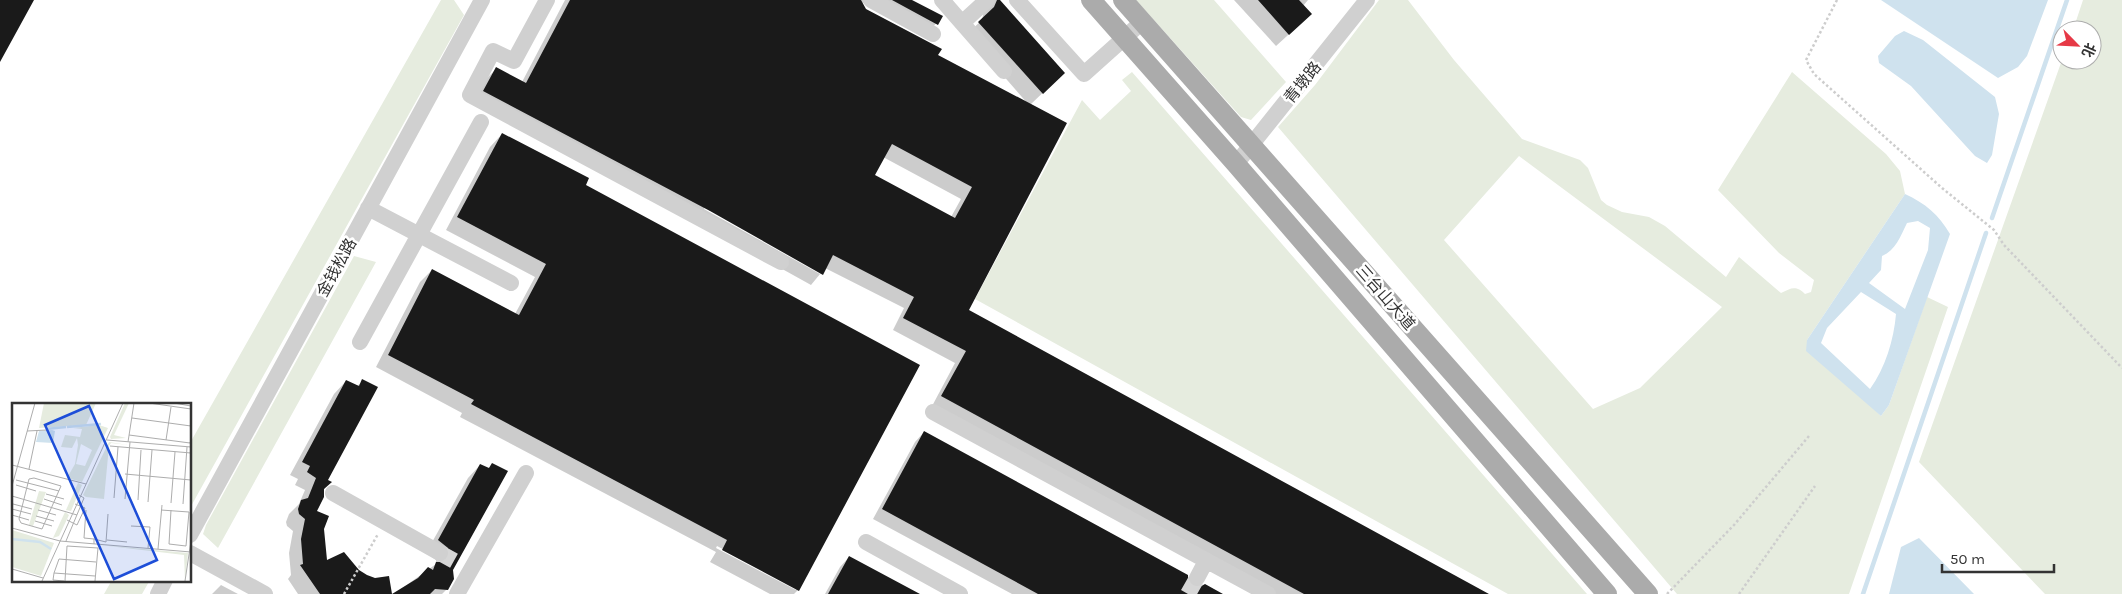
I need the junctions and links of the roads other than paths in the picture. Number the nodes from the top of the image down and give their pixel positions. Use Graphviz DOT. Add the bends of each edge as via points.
graph roads {
  1 [pos="482,0"];
  2 [pos="547,0"];
  3 [pos="871,0"];
  4 [pos="942,0"];
  5 [pos="987,0"];
  6 [pos="1017,0"];
  7 [pos="1091,0"];
  8 [pos="1123,0"];
  9 [pos="1367,0"];
  10 [pos="1142,22"];
  11 [pos="962,23"];
  12 [pos="933,34"];
  13 [pos="1124,37"];
  14 [pos="1004,71"];
  15 [pos="481,122"];
  16 [pos="1252,145"];
  17 [pos="1236,164"];
  18 [pos="368,208"];
  19 [pos="419,235"];
  20 [pos="781,262"];
  21 [pos="511,283"];
  22 [pos="360,342"];
  23 [pos="933,412"];
  24 [pos="526,473"];
  25 [pos="333,493"];
  26 [pos="191,532"];
  27 [pos="866,542"];
  28 [pos="440,553"];
  29 [pos="191,554"];
  30 [pos="1206,561"];
  31 [pos="1197,578"];
  32 [pos="164,582"];
  33 [pos="158,594"];
  34 [pos="265,594"];
  35 [pos="457,594"];
  36 [pos="960,594"];
  37 [pos="1268,594"];
  38 [pos="1607,594"];
  39 [pos="1648,594"];
  1 -- 18 [label="street, 金钱松路"];
  2 -- 20 [label="street" via="514,61 494,51 470,95"];
  3 -- 12 [label="street"];
  4 -- 11 [label="street"];
  5 -- 11 [label="street"];
  6 -- 13 [label="street" via="1084,74"];
  7 -- 13 [label="main road, 三台山大道"];
  8 -- 10 [label="main road, 三台山大道"];
  9 -- 16 [label="street, 青墩路"];
  10 -- 13 [label="street"];
  10 -- 16 [label="main road, 三台山大道"];
  11 -- 14 [label="street"];
  13 -- 17 [label="main road, 三台山大道"];
  15 -- 19 [label="street"];
  16 -- 17 [label="street, 青墩路"];
  16 -- 39 [label="main road, 三台山大道"];
  17 -- 38 [label="main road, 三台山大道"];
  18 -- 19 [label="street"];
  18 -- 26 [label="street, 金钱松路"];
  19 -- 21 [label="street"];
  19 -- 22 [label="street"];
  23 -- 30 [label="street"];
  24 -- 35 [label="street" via="464,566"];
  25 -- 28 [label="street"];
  27 -- 36 [label="street"];
  29 -- 34 [label="street"];
  30 -- 31 [label="street"];
  30 -- 37 [label="street"];
  32 -- 33 [label="street"];
}
